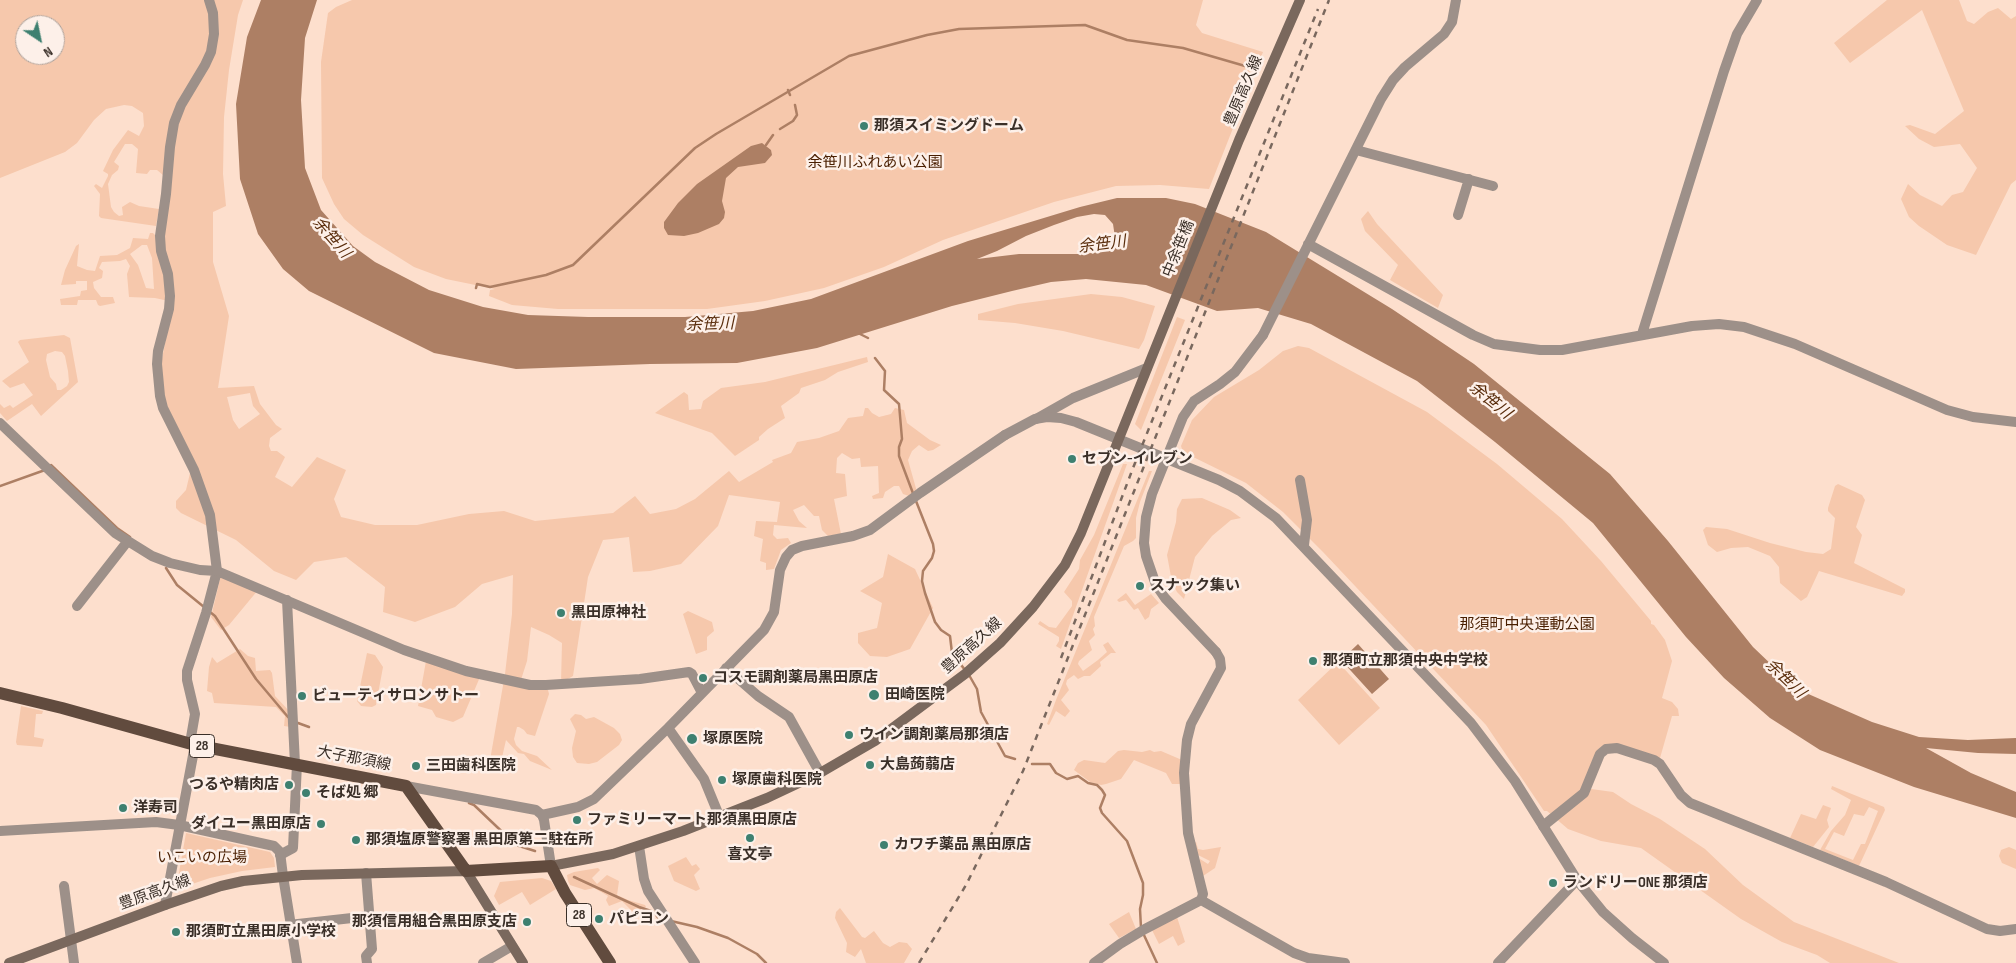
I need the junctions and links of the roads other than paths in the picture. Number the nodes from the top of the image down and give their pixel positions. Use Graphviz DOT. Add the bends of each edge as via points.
graph roads {
  1 [pos="209,0"];
  2 [pos="1300,0"];
  3 [pos="1456,0"];
  4 [pos="1757,0"];
  5 [pos="1356,150"];
  6 [pos="1469,180"];
  7 [pos="1494,186"];
  8 [pos="1217,195"];
  9 [pos="1458,215"];
  10 [pos="1308,244"];
  11 [pos="1168,314"];
  12 [pos="1642,334"];
  13 [pos="1147,368"];
  14 [pos="1036,420"];
  15 [pos="2016,422"];
  16 [pos="0,423"];
  17 [pos="1119,439"];
  18 [pos="1166,458"];
  19 [pos="1300,480"];
  20 [pos="127,542"];
  21 [pos="1304,545"];
  22 [pos="217,571"];
  23 [pos="287,600"];
  24 [pos="76,606"];
  25 [pos="726,668"];
  26 [pos="0,693"];
  27 [pos="702,693"];
  28 [pos="668,728"];
  29 [pos="192,744"];
  30 [pos="296,764"];
  31 [pos="820,773"];
  32 [pos="406,786"];
  33 [pos="542,815"];
  34 [pos="720,818"];
  35 [pos="179,825"];
  36 [pos="1543,826"];
  37 [pos="0,831"];
  38 [pos="639,846"];
  39 [pos="280,855"];
  40 [pos="551,866"];
  41 [pos="466,871"];
  42 [pos="366,873"];
  43 [pos="282,876"];
  44 [pos="1577,880"];
  45 [pos="64,886"];
  46 [pos="1200,900"];
  47 [pos="165,905"];
  48 [pos="370,916"];
  49 [pos="289,925"];
  50 [pos="2016,929"];
  51 [pos="70,940"];
  52 [pos="512,946"];
  53 [pos="9,963"];
  54 [pos="74,963"];
  55 [pos="297,963"];
  56 [pos="367,963"];
  57 [pos="483,963"];
  58 [pos="523,963"];
  59 [pos="610,963"];
  60 [pos="694,963"];
  61 [pos="1094,963"];
  62 [pos="1345,963"];
  63 [pos="1498,963"];
  64 [pos="1664,963"];
  1 -- 22 [label="street" via="214,34 210,52 180,106 170,147 160,236 170,296 157,364 163,408 194,470 210,515"];
  2 -- 8 [label="main road, 豊原高久線"];
  3 -- 5 [label="street" via="1452,22 1444,34 1393,80"];
  4 -- 12 [label="street" via="1737,34 1724,70"];
  5 -- 6 [label="street"];
  5 -- 10 [label="street"];
  6 -- 7 [label="street"];
  6 -- 9 [label="street"];
  8 -- 11 [label="main road, 中余笹橋"];
  10 -- 12 [label="street" via="1494,344 1562,350"];
  10 -- 18 [label="street" via="1262,335 1234,372 1194,401 1182,417"];
  11 -- 13 [label="main road, 豊原高久線"];
  12 -- 15 [label="street" via="1692,326 1744,326 1795,344 1947,410 1972,417"];
  13 -- 14 [label="street" via="1073,398"];
  13 -- 17 [label="main road, 豊原高久線"];
  14 -- 17 [label="street" via="1061,418"];
  14 -- 25 [label="street" via="1006,435 870,530 792,550 780,570 770,621"];
  16 -- 20 [label="street"];
  17 -- 18 [label="street"];
  17 -- 31 [label="main road, 豊原高久線" via="1071,554 1022,620 965,674 912,715"];
  18 -- 21 [label="street" via="1240,491 1276,518"];
  18 -- 46 [label="street" via="1152,494 1145,525 1149,571 1165,598 1216,652 1221,668 1191,724 1184,773 1188,833 1201,886"];
  19 -- 21 [label="street" via="1307,520"];
  20 -- 22 [label="street" via="170,563"];
  20 -- 24 [label="street"];
  21 -- 36 [label="street" via="1471,723"];
  22 -- 23 [label="street"];
  22 -- 29 [label="street" via="187,671 195,714"];
  23 -- 27 [label="street" via="404,650 442,664 501,679 546,685 640,679 689,672"];
  23 -- 30 [label="street"];
  25 -- 27 [label="street"];
  25 -- 31 [label="street" via="789,717"];
  26 -- 29 [label="main road, 大子那須線 / 28"];
  27 -- 28 [label="street"];
  28 -- 33 [label="street" via="594,799 578,807"];
  28 -- 34 [label="street" via="704,779"];
  29 -- 30 [label="main road, 大子那須線 / 28"];
  29 -- 35 [label="street"];
  30 -- 32 [label="main road, 大子那須線 / 28"];
  30 -- 39 [label="street" via="293,848"];
  31 -- 34 [label="main road, 豊原高久線"];
  32 -- 33 [label="street" via="528,807"];
  32 -- 41 [label="main road, 大子那須線"];
  33 -- 40 [label="street"];
  34 -- 38 [label="main road, 豊原高久線"];
  35 -- 37 [label="street" via="156,822"];
  35 -- 39 [label="street" via="274,846"];
  35 -- 47 [label="street"];
  36 -- 44 [label="street"];
  36 -- 50 [label="street" via="1584,793 1600,754 1606,749 1617,748 1660,764 1682,795 1694,805 1879,878 1987,929"];
  38 -- 40 [label="main road, 豊原高久線"];
  38 -- 60 [label="street" via="648,891"];
  39 -- 43 [label="street"];
  40 -- 41 [label="main road"];
  40 -- 59 [label="main road, 28"];
  41 -- 42 [label="main road, 豊原高久線"];
  41 -- 52 [label="main road"];
  42 -- 43 [label="main road, 豊原高久線"];
  42 -- 48 [label="street"];
  43 -- 47 [label="main road, 豊原高久線" via="221,886"];
  43 -- 49 [label="street"];
  44 -- 63 [label="street"];
  44 -- 64 [label="street" via="1603,912"];
  45 -- 51 [label="street"];
  46 -- 61 [label="street" via="1145,929"];
  46 -- 62 [label="street" via="1294,953"];
  47 -- 51 [label="main road, 豊原高久線"];
  48 -- 49 [label="street"];
  48 -- 56 [label="street" via="372,949 366,956"];
  49 -- 55 [label="street"];
  51 -- 53 [label="main road, 豊原高久線"];
  51 -- 54 [label="street"];
  52 -- 57 [label="street"];
  52 -- 58 [label="main road"];
}
